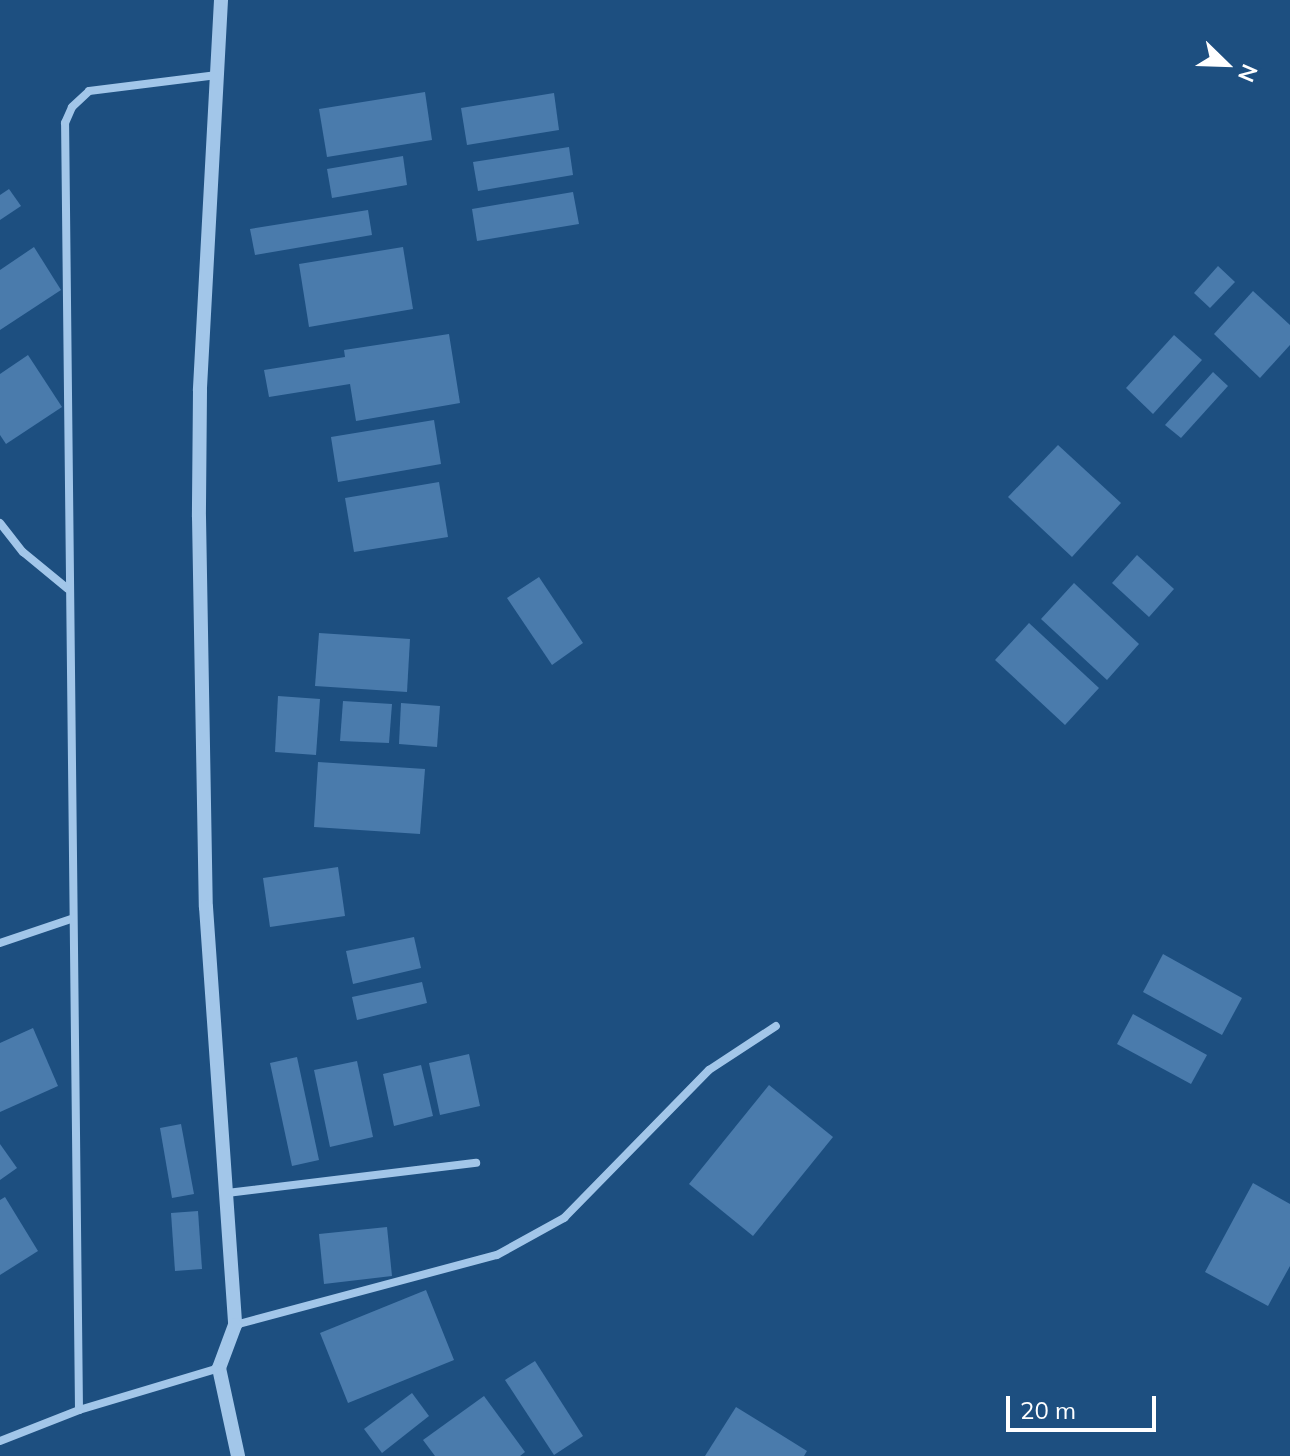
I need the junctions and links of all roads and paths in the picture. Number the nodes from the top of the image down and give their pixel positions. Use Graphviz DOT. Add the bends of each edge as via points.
graph roads {
  1 [pos="221,0"];
  2 [pos="217,75"];
  3 [pos="0,523"];
  4 [pos="68,589"];
  5 [pos="71,919"];
  6 [pos="0,943"];
  7 [pos="776,1026"];
  8 [pos="476,1163"];
  9 [pos="227,1193"];
  10 [pos="235,1325"];
  11 [pos="219,1368"];
  12 [pos="79,1410"];
  13 [pos="0,1441"];
  14 [pos="238,1456"];
  1 -- 2 [label="street"];
  2 -- 4 [label="street" via="89,91 65,123"];
  2 -- 9 [label="street" via="200,390 199,517 206,907"];
  3 -- 4 [label="street" via="23,552"];
  4 -- 5 [label="street"];
  5 -- 6 [label="street"];
  5 -- 12 [label="street"];
  7 -- 10 [label="street" via="709,1070 564,1218 497,1255"];
  8 -- 9 [label="street"];
  9 -- 10 [label="street"];
  10 -- 11 [label="street"];
  11 -- 12 [label="street"];
  11 -- 14 [label="street"];
  12 -- 13 [label="street"];
}
